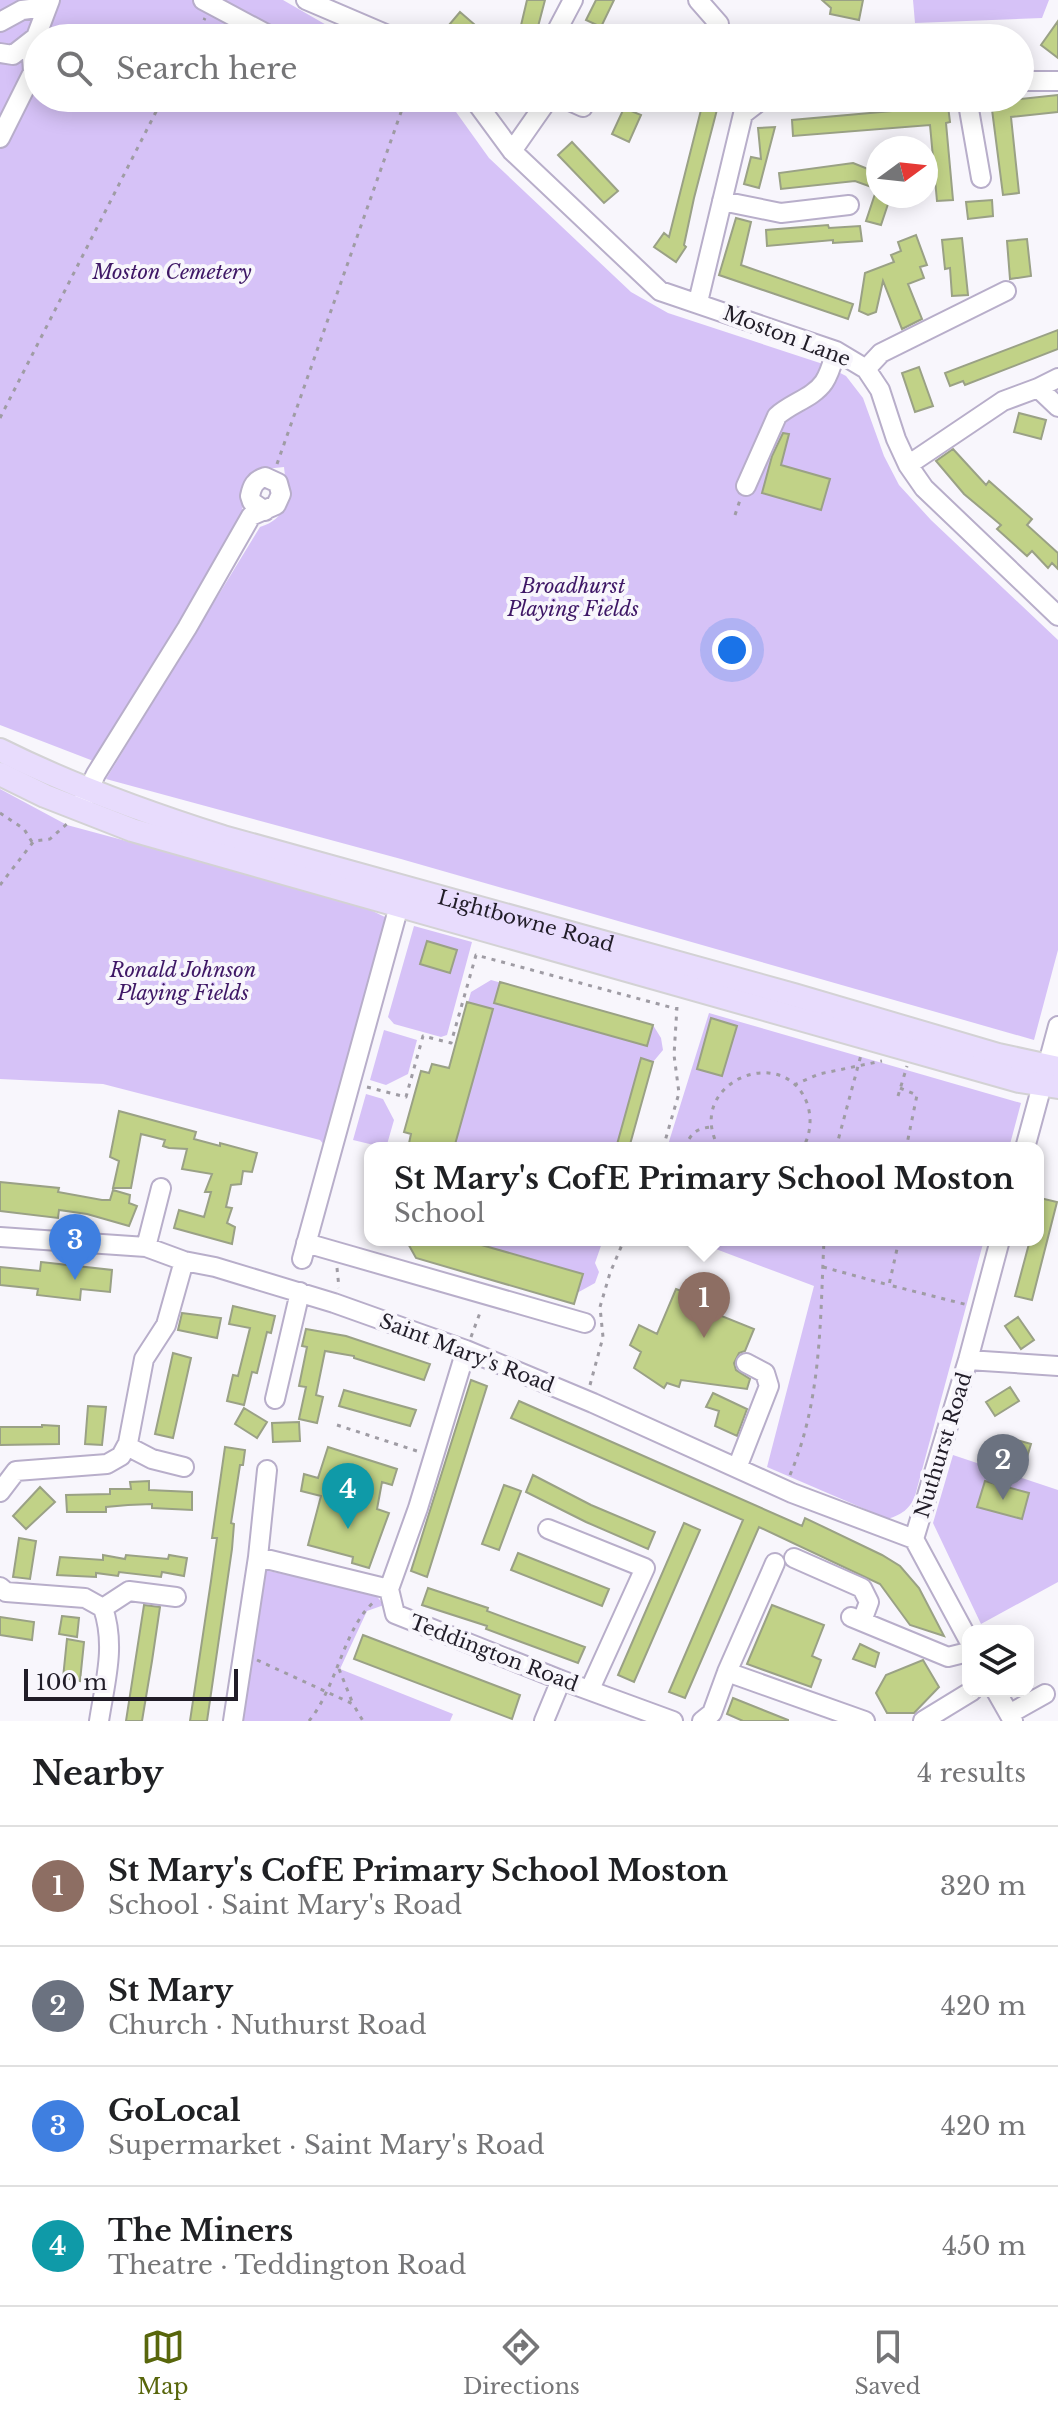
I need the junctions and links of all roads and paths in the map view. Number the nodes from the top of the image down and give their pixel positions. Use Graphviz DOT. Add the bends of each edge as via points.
graph roads {
  1 [pos="203,0"];
  2 [pos="306,0"];
  3 [pos="573,0"];
  4 [pos="698,0"];
  5 [pos="47,4"];
  6 [pos="0,22"];
  7 [pos="41,24"];
  8 [pos="248,24"];
  9 [pos="362,24"];
  10 [pos="560,24"];
  11 [pos="719,24"];
  12 [pos="24,47"];
  13 [pos="0,53"];
  14 [pos="1034,81"];
  15 [pos="1058,81"];
  16 [pos="24,90"];
  17 [pos="156,112"];
  18 [pos="401,112"];
  19 [pos="483,112"];
  20 [pos="539,112"];
  21 [pos="746,112"];
  22 [pos="969,112"];
  23 [pos="0,138"];
  24 [pos="512,151"];
  25 [pos="981,178"];
  26 [pos="722,201"];
  27 [pos="849,205"];
  28 [pos="1006,291"];
  29 [pos="698,302"];
  30 [pos="836,351"];
  31 [pos="866,369"];
  32 [pos="1058,378"];
  33 [pos="1038,388"];
  34 [pos="1058,407"];
  35 [pos="0,418"];
  36 [pos="908,465"];
  37 [pos="272,479"];
  38 [pos="746,486"];
  39 [pos="1058,616"];
  40 [pos="0,750"];
  41 [pos="0,774"];
  42 [pos="88,789"];
  43 [pos="79,810"];
  44 [pos="0,813"];
  45 [pos="33,842"];
  46 [pos="0,885"];
  47 [pos="402,896"];
  48 [pos="683,986"];
  49 [pos="677,1009"];
  50 [pos="1058,1026"];
  51 [pos="911,1051"];
  52 [pos="883,1061"];
  53 [pos="858,1067"];
  54 [pos="1052,1076"];
  55 [pos="352,1083"];
  56 [pos="794,1085"];
  57 [pos="900,1088"];
  58 [pos="898,1096"];
  59 [pos="712,1127"];
  60 [pos="665,1142"];
  61 [pos="688,1142"];
  62 [pos="717,1142"];
  63 [pos="806,1142"];
  64 [pos="838,1142"];
  65 [pos="907,1142"];
  66 [pos="1027,1142"];
  67 [pos="161,1188"];
  68 [pos="0,1237"];
  69 [pos="621,1246"];
  70 [pos="824,1246"];
  71 [pos="898,1246"];
  72 [pos="998,1246"];
  73 [pos="146,1247"];
  74 [pos="184,1261"];
  75 [pos="336,1265"];
  76 [pos="822,1267"];
  77 [pos="889,1285"];
  78 [pos="300,1292"];
  79 [pos="334,1303"];
  80 [pos="482,1306"];
  81 [pos="982,1309"];
  82 [pos="585,1323"];
  83 [pos="466,1350"];
  84 [pos="968,1360"];
  85 [pos="746,1363"];
  86 [pos="1058,1366"];
  87 [pos="275,1399"];
  88 [pos="585,1400"];
  89 [pos="337,1425"];
  90 [pos="127,1446"];
  91 [pos="434,1456"];
  92 [pos="184,1467"];
  93 [pos="737,1468"];
  94 [pos="267,1470"];
  95 [pos="2,1481"];
  96 [pos="783,1489"];
  97 [pos="548,1529"];
  98 [pos="914,1539"];
  99 [pos="258,1557"];
  100 [pos="794,1558"];
  101 [pos="775,1563"];
  102 [pos="0,1587"];
  103 [pos="389,1589"];
  104 [pos="176,1597"];
  105 [pos="103,1608"];
  106 [pos="962,1628"];
  107 [pos="243,1653"];
  108 [pos="962,1654"];
  109 [pos="339,1669"];
  110 [pos="727,1672"];
  111 [pos="561,1680"];
  112 [pos="590,1689"];
  113 [pos="328,1694"];
  114 [pos="1045,1694"];
  115 [pos="962,1697"];
  116 [pos="999,1697"];
  117 [pos="353,1704"];
  118 [pos="1011,1717"];
  119 [pos="99,1721"];
  120 [pos="233,1721"];
  121 [pos="309,1721"];
  122 [pos="363,1721"];
  123 [pos="544,1721"];
  124 [pos="673,1721"];
  125 [pos="702,1721"];
  126 [pos="865,1721"];
  127 [pos="923,1721"];
  1 -- 8 [label="street"];
  2 -- 9 [label="street"];
  3 -- 10 [label="street"];
  4 -- 11 [label="street"];
  5 -- 6 [label="street"];
  5 -- 7 [label="street"];
  12 -- 13 [label="street" via="13,55"];
  14 -- 15 [label="street"];
  16 -- 23 [label="street"];
  17 -- 35 [label="path"];
  18 -- 37 [label="path"];
  19 -- 24 [label="street, Moston Lane"];
  20 -- 24 [label="street"];
  21 -- 26 [label="street"];
  22 -- 25 [label="street"];
  24 -- 29 [label="street, Moston Lane" via="660,291"];
  26 -- 27 [label="street" via="781,213"];
  26 -- 29 [label="street"];
  28 -- 31 [label="street" via="881,353"];
  29 -- 30 [label="street, Moston Lane"];
  30 -- 31 [label="street, Moston Lane"];
  30 -- 38 [label="street" via="817,390 777,416"];
  31 -- 36 [label="street, Moston Lane" via="880,390"];
  32 -- 33 [label="street"];
  33 -- 34 [label="street"];
  33 -- 36 [label="street" via="1003,401"];
  36 -- 39 [label="street, Moston Lane" via="933,498"];
  37 -- 42 [label="street" via="281,494 276,505 256,509"];
  40 -- 42 [label="main road, Lightbowne Road"];
  41 -- 43 [label="main road, Lightbowne Road"];
  42 -- 43 [label="street"];
  42 -- 47 [label="main road, Lightbowne Road"];
  43 -- 45 [label="path" via="50,839"];
  43 -- 47 [label="main road, Lightbowne Road" via="132,830"];
  44 -- 45 [label="path"];
  45 -- 46 [label="path"];
  47 -- 48 [label="main road, Lightbowne Road"];
  47 -- 54 [label="main road, Lightbowne Road" via="794,995"];
  47 -- 55 [label="street"];
  48 -- 49 [label="path"];
  48 -- 51 [label="main road, Lightbowne Road"];
  49 -- 55 [label="path" via="476,955 451,1043 423,1036 406,1097"];
  49 -- 60 [label="path" via="674,1055 679,1093"];
  50 -- 54 [label="street"];
  51 -- 54 [label="main road, Lightbowne Road" via="1019,1081"];
  51 -- 57 [label="path"];
  52 -- 53 [label="path"];
  53 -- 56 [label="path"];
  53 -- 64 [label="path"];
  54 -- 66 [label="street"];
  55 -- 82 [label="street" via="304,1251"];
  56 -- 59 [label="path" via="761,1072 735,1080 716,1100"];
  56 -- 63 [label="path" via="810,1117"];
  57 -- 58 [label="path"];
  57 -- 65 [label="path" via="917,1095"];
  59 -- 61 [label="path" via="700,1128"];
  59 -- 62 [label="path"];
  67 -- 73 [label="street"];
  68 -- 73 [label="street, Saint Mary's Road"];
  69 -- 88 [label="path" via="600,1307 603,1337"];
  70 -- 76 [label="path"];
  71 -- 77 [label="path"];
  72 -- 81 [label="street, Nuthurst Road"];
  73 -- 74 [label="street, Saint Mary's Road"];
  74 -- 78 [label="street, Saint Mary's Road"];
  74 -- 90 [label="street" via="166,1325 144,1359"];
  75 -- 79 [label="path" via="339,1286"];
  76 -- 77 [label="path"];
  76 -- 96 [label="path" via="815,1390 803,1445"];
  77 -- 81 [label="path"];
  78 -- 79 [label="street, Saint Mary's Road"];
  78 -- 87 [label="street"];
  79 -- 83 [label="street, Saint Mary's Road"];
  80 -- 83 [label="path"];
  81 -- 84 [label="street, Nuthurst Road"];
  83 -- 88 [label="street, Saint Mary's Road"];
  83 -- 91 [label="street"];
  84 -- 86 [label="street"];
  84 -- 98 [label="street, Nuthurst Road"];
  85 -- 93 [label="street" via="765,1373 769,1386"];
  88 -- 93 [label="street, Saint Mary's Road"];
  89 -- 91 [label="path"];
  90 -- 92 [label="street"];
  90 -- 95 [label="street" via="107,1464 16,1471"];
  91 -- 103 [label="street"];
  93 -- 96 [label="street, Saint Mary's Road"];
  94 -- 99 [label="street"];
  96 -- 98 [label="street, Saint Mary's Road"];
  97 -- 112 [label="street" via="645,1568"];
  98 -- 106 [label="street, Nuthurst Road"];
  99 -- 103 [label="street"];
  99 -- 107 [label="street"];
  100 -- 108 [label="street" via="862,1588 869,1602 856,1619 948,1657"];
  101 -- 110 [label="street" via="773,1586"];
  102 -- 105 [label="street" via="6,1592 85,1598"];
  103 -- 111 [label="street, Teddington Road" via="395,1614"];
  103 -- 113 [label="path" via="361,1613"];
  104 -- 105 [label="street" via="129,1591"];
  105 -- 119 [label="street" via="111,1646"];
  107 -- 113 [label="path"];
  107 -- 120 [label="street"];
  109 -- 117 [label="path"];
  110 -- 125 [label="street" via="712,1713"];
  110 -- 126 [label="street"];
  111 -- 112 [label="street, Teddington Road"];
  111 -- 123 [label="street"];
  112 -- 124 [label="street, Teddington Road"];
  113 -- 117 [label="path"];
  113 -- 121 [label="path"];
  114 -- 118 [label="street"];
  115 -- 127 [label="street"];
  116 -- 118 [label="street"];
  117 -- 122 [label="path"];
}
